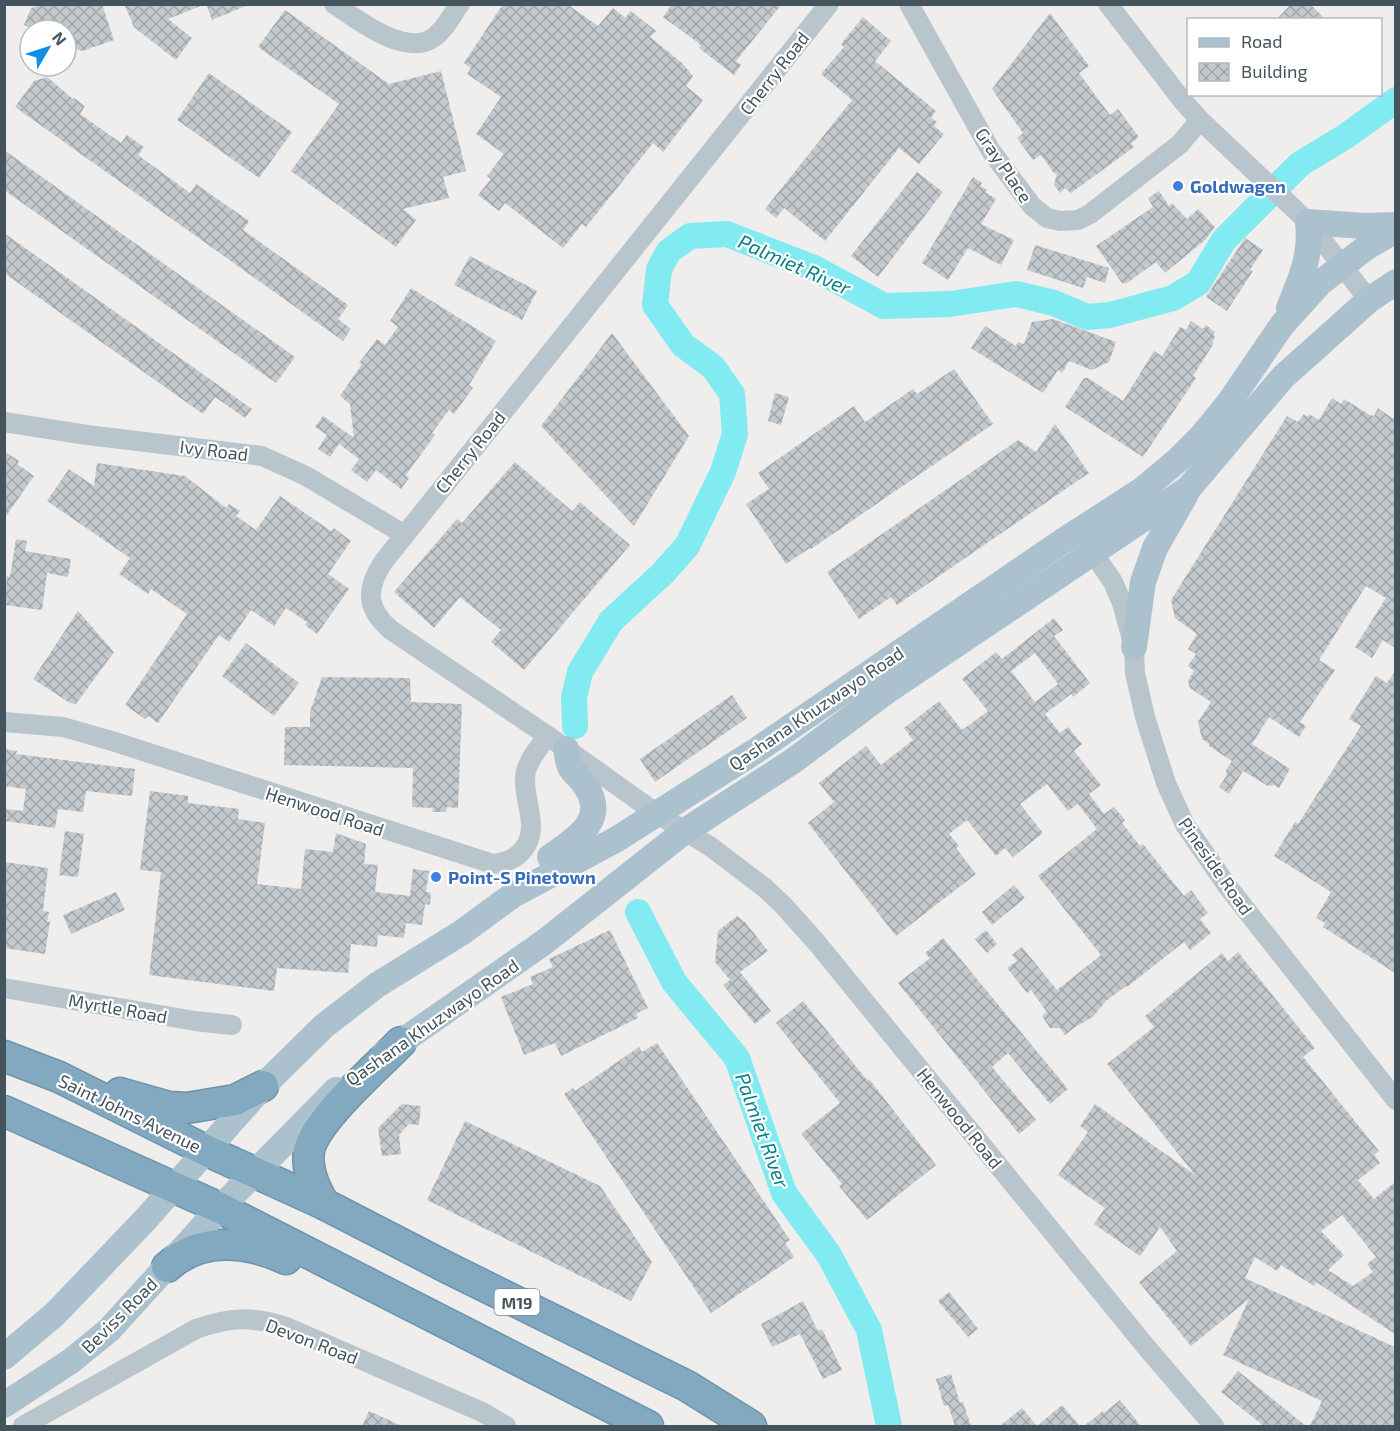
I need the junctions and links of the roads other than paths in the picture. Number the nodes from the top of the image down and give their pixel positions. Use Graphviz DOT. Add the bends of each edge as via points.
graph roads {
  1 [pos="334,4"];
  2 [pos="460,4"];
  3 [pos="829,4"];
  4 [pos="909,4"];
  5 [pos="1108,4"];
  6 [pos="1200,120"];
  7 [pos="1308,222"];
  8 [pos="1395,225"];
  9 [pos="1395,230"];
  10 [pos="1344,265"];
  11 [pos="1395,282"];
  12 [pos="1369,300"];
  13 [pos="1282,325"];
  14 [pos="4,422"];
  15 [pos="1189,488"];
  16 [pos="1078,532"];
  17 [pos="405,535"];
  18 [pos="1093,552"];
  19 [pos="1134,647"];
  20 [pos="4,722"];
  21 [pos="557,742"];
  22 [pos="656,813"];
  23 [pos="685,831"];
  24 [pos="513,895"];
  25 [pos="4,988"];
  26 [pos="232,1025"];
  27 [pos="401,1042"];
  28 [pos="4,1056"];
  29 [pos="59,1077"];
  30 [pos="263,1086"];
  31 [pos="1395,1100"];
  32 [pos="4,1111"];
  33 [pos="205,1150"];
  34 [pos="255,1173"];
  35 [pos="173,1187"];
  36 [pos="324,1204"];
  37 [pos="220,1208"];
  38 [pos="167,1267"];
  39 [pos="431,1316"];
  40 [pos="4,1357"];
  41 [pos="4,1405"];
  42 [pos="23,1426"];
  43 [pos="506,1426"];
  44 [pos="648,1426"];
  45 [pos="751,1426"];
  46 [pos="1214,1426"];
  1 -- 2 [label="street" via="390,38 414,43 436,36"];
  3 -- 17 [label="street, Cherry Road"];
  4 -- 6 [label="street, Gray Place" via="991,151 1032,206 1047,218 1065,222 1090,214 1180,144"];
  5 -- 6 [label="street"];
  6 -- 7 [label="street"];
  7 -- 8 [label="main road"];
  7 -- 10 [label="street"];
  7 -- 13 [label="main road" via="1310,246 1306,264"];
  9 -- 10 [label="main road, Qashana Khuzwayo Road"];
  10 -- 12 [label="street"];
  10 -- 13 [label="main road, Qashana Khuzwayo Road" via="1320,284"];
  11 -- 12 [label="main road, Qashana Khuzwayo Road"];
  12 -- 15 [label="main road, Qashana Khuzwayo Road" via="1283,377"];
  13 -- 16 [label="main road, Qashana Khuzwayo Road" via="1201,437 1142,490"];
  14 -- 17 [label="street, Ivy Road" via="262,456 306,476"];
  15 -- 18 [label="main road, Qashana Khuzwayo Road"];
  15 -- 19 [label="main road" via="1155,548 1143,582"];
  16 -- 18 [label="street, Pineside Road"];
  16 -- 22 [label="main road, Qashana Khuzwayo Road" via="758,750"];
  17 -- 21 [label="street, Cherry Road" via="374,577 370,594 375,613 391,630"];
  18 -- 19 [label="street, Pineside Road" via="1113,582"];
  18 -- 23 [label="main road, Qashana Khuzwayo Road" via="793,761"];
  19 -- 31 [label="street, Pineside Road" via="1135,673 1145,717 1166,783 1185,825 1228,887"];
  20 -- 21 [label="street, Henwood Road" via="63,728 112,741 493,864 512,860 529,840 532,829 527,769 531,758"];
  21 -- 22 [label="street, Cherry Road"];
  21 -- 24 [label="main road" via="591,796 592,819 580,837 526,874"];
  22 -- 23 [label="street, Cherry Road"];
  22 -- 24 [label="main road, Qashana Khuzwayo Road"];
  23 -- 27 [label="main road, Qashana Khuzwayo Road" via="543,943"];
  23 -- 46 [label="street, Henwood Road" via="765,888 790,912"];
  24 -- 30 [label="main road, Qashana Khuzwayo Road" via="359,999 324,1026"];
  25 -- 26 [label="street, Myrtle Road"];
  27 -- 34 [label="main road, Qashana Khuzwayo Road" via="331,1094"];
  27 -- 36 [label="highway" via="318,1129 309,1151 309,1165 315,1190"];
  28 -- 29 [label="highway, Saint Johns Avenue / M19"];
  29 -- 30 [label="highway" via="169,1107 187,1108 235,1100"];
  29 -- 33 [label="highway, Saint Johns Avenue / M19"];
  30 -- 33 [label="main road, Qashana Khuzwayo Road"];
  32 -- 35 [label="highway"];
  33 -- 34 [label="highway, Saint Johns Avenue / M19"];
  33 -- 35 [label="main road"];
  34 -- 36 [label="highway, M19"];
  34 -- 37 [label="main road, Qashana Khuzwayo Road"];
  35 -- 37 [label="highway"];
  35 -- 40 [label="main road" via="55,1314"];
  36 -- 45 [label="highway, M19" via="687,1386"];
  37 -- 38 [label="main road, Beviss Road"];
  37 -- 39 [label="highway"];
  38 -- 39 [label="highway" via="194,1249 245,1245 408,1311"];
  38 -- 41 [label="main road, Beviss Road" via="109,1330 71,1361"];
  39 -- 44 [label="highway"];
  42 -- 43 [label="street, Devon Road" via="196,1329 233,1318 286,1327"];
}
